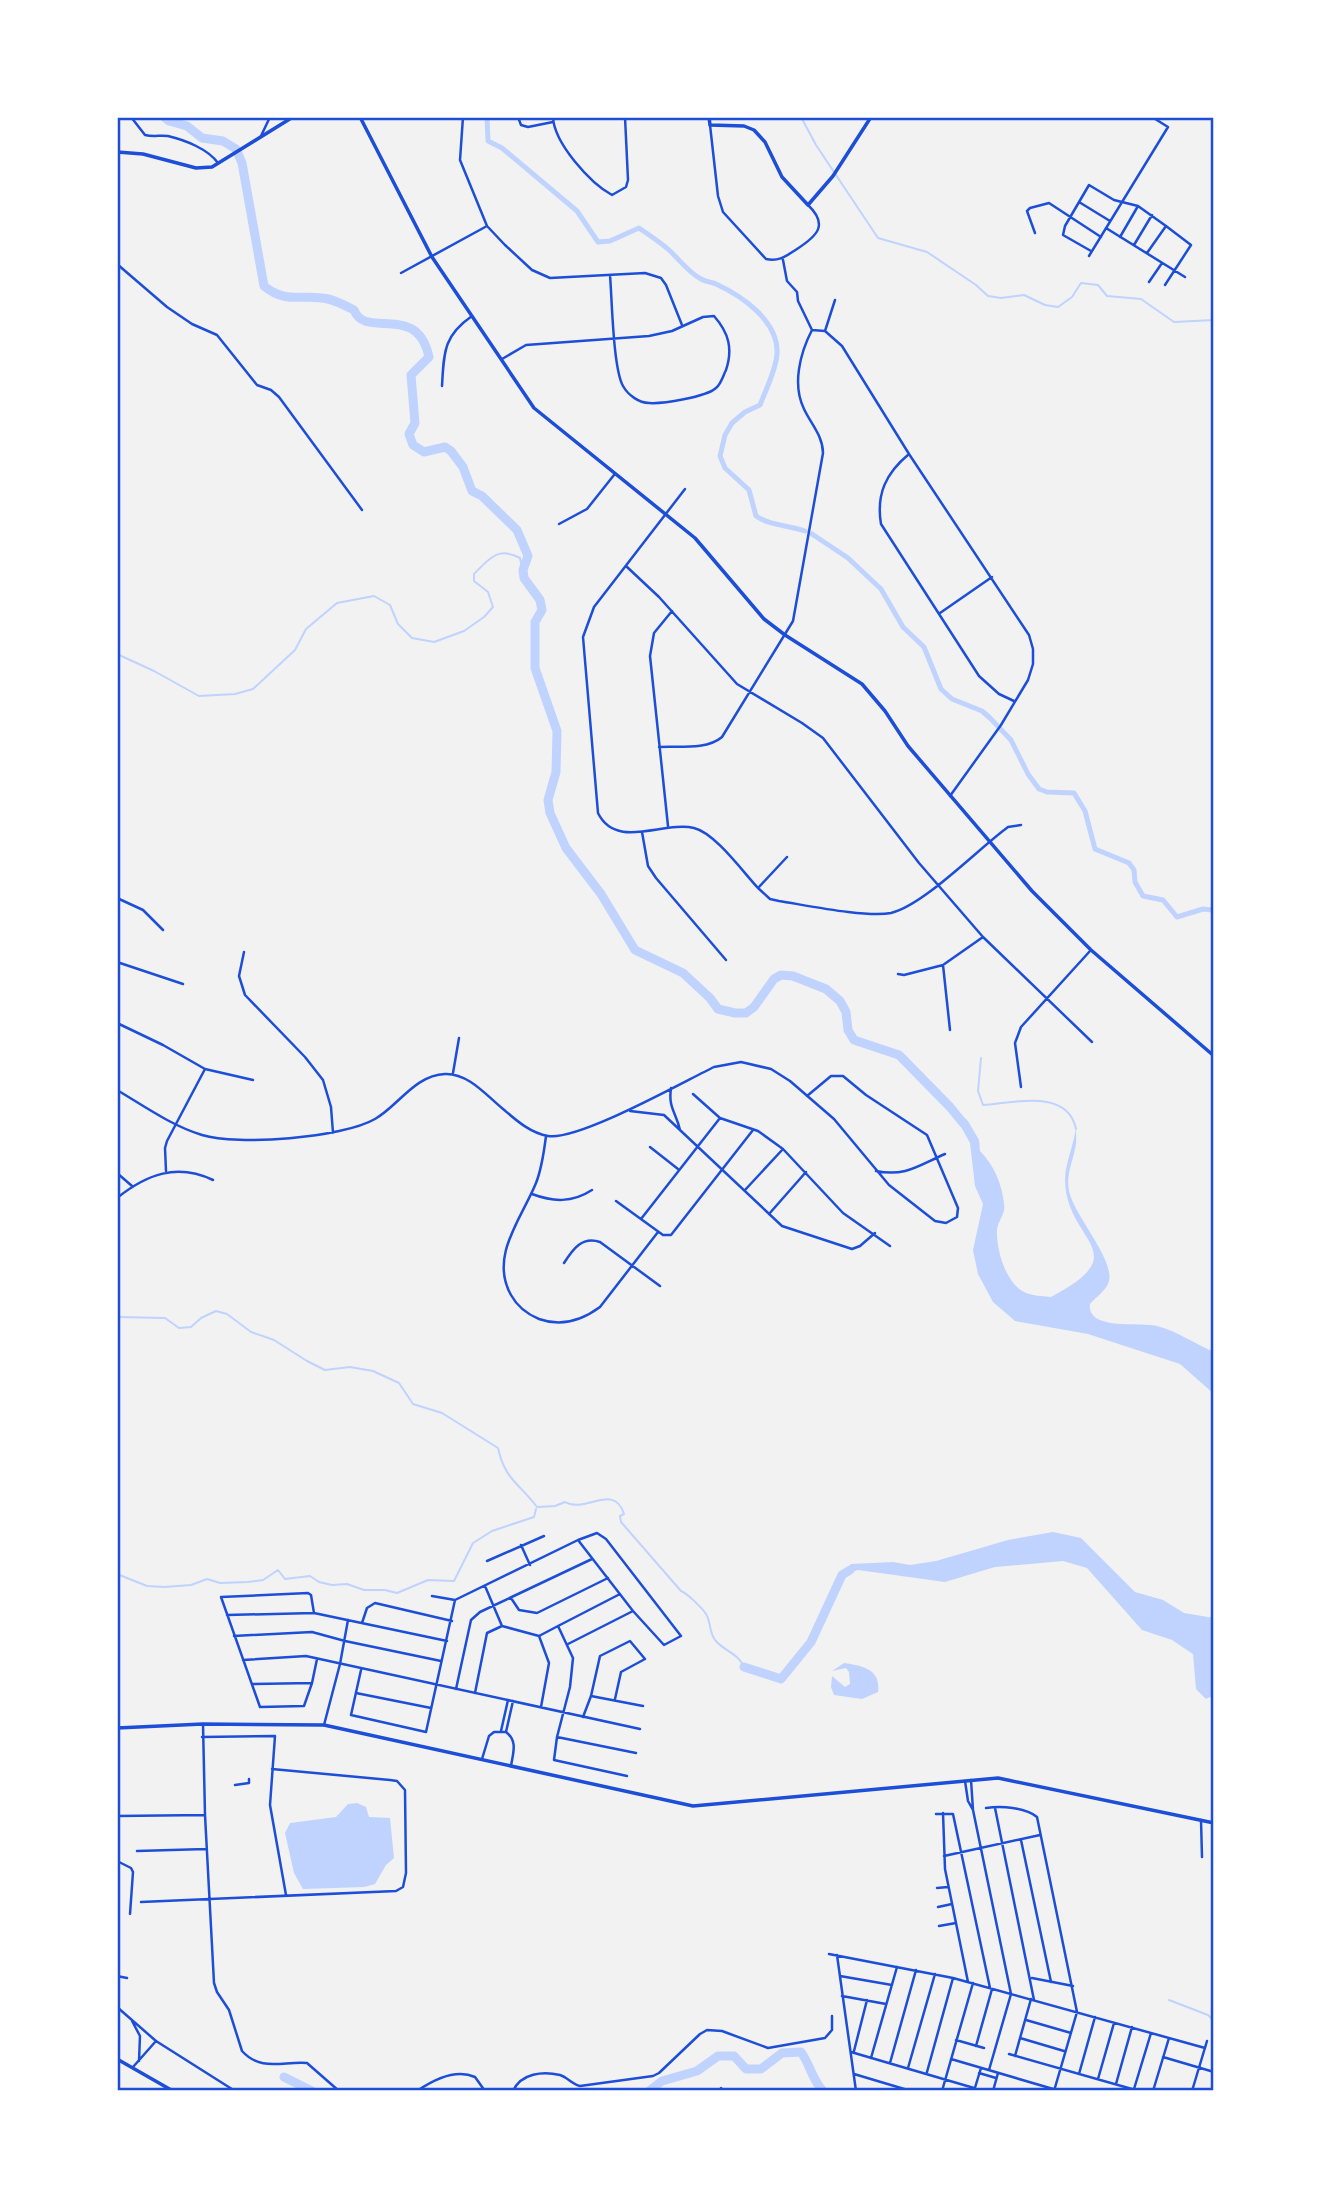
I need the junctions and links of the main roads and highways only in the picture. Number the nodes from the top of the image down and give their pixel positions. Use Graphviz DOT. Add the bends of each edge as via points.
graph roads {
  1 [pos="293,117"];
  2 [pos="360,117"];
  3 [pos="709,117"];
  4 [pos="871,117"];
  5 [pos="117,152"];
  6 [pos="1214,1056"];
  7 [pos="117,1728"];
  8 [pos="1214,1823"];
  9 [pos="117,2059"];
  10 [pos="173,2091"];
  1 -- 5 [label="main road" via="212,167"];
  2 -- 6 [label="main road" via="432,257 534,408 695,538 764,619 862,684 908,746 1032,891 1091,950"];
  3 -- 4 [label="main road" via="710,125 754,130 782,177 808,205"];
  7 -- 8 [label="main road" via="324,1726 693,1806 1013,1779"];
  9 -- 10 [label="main road"];
}
